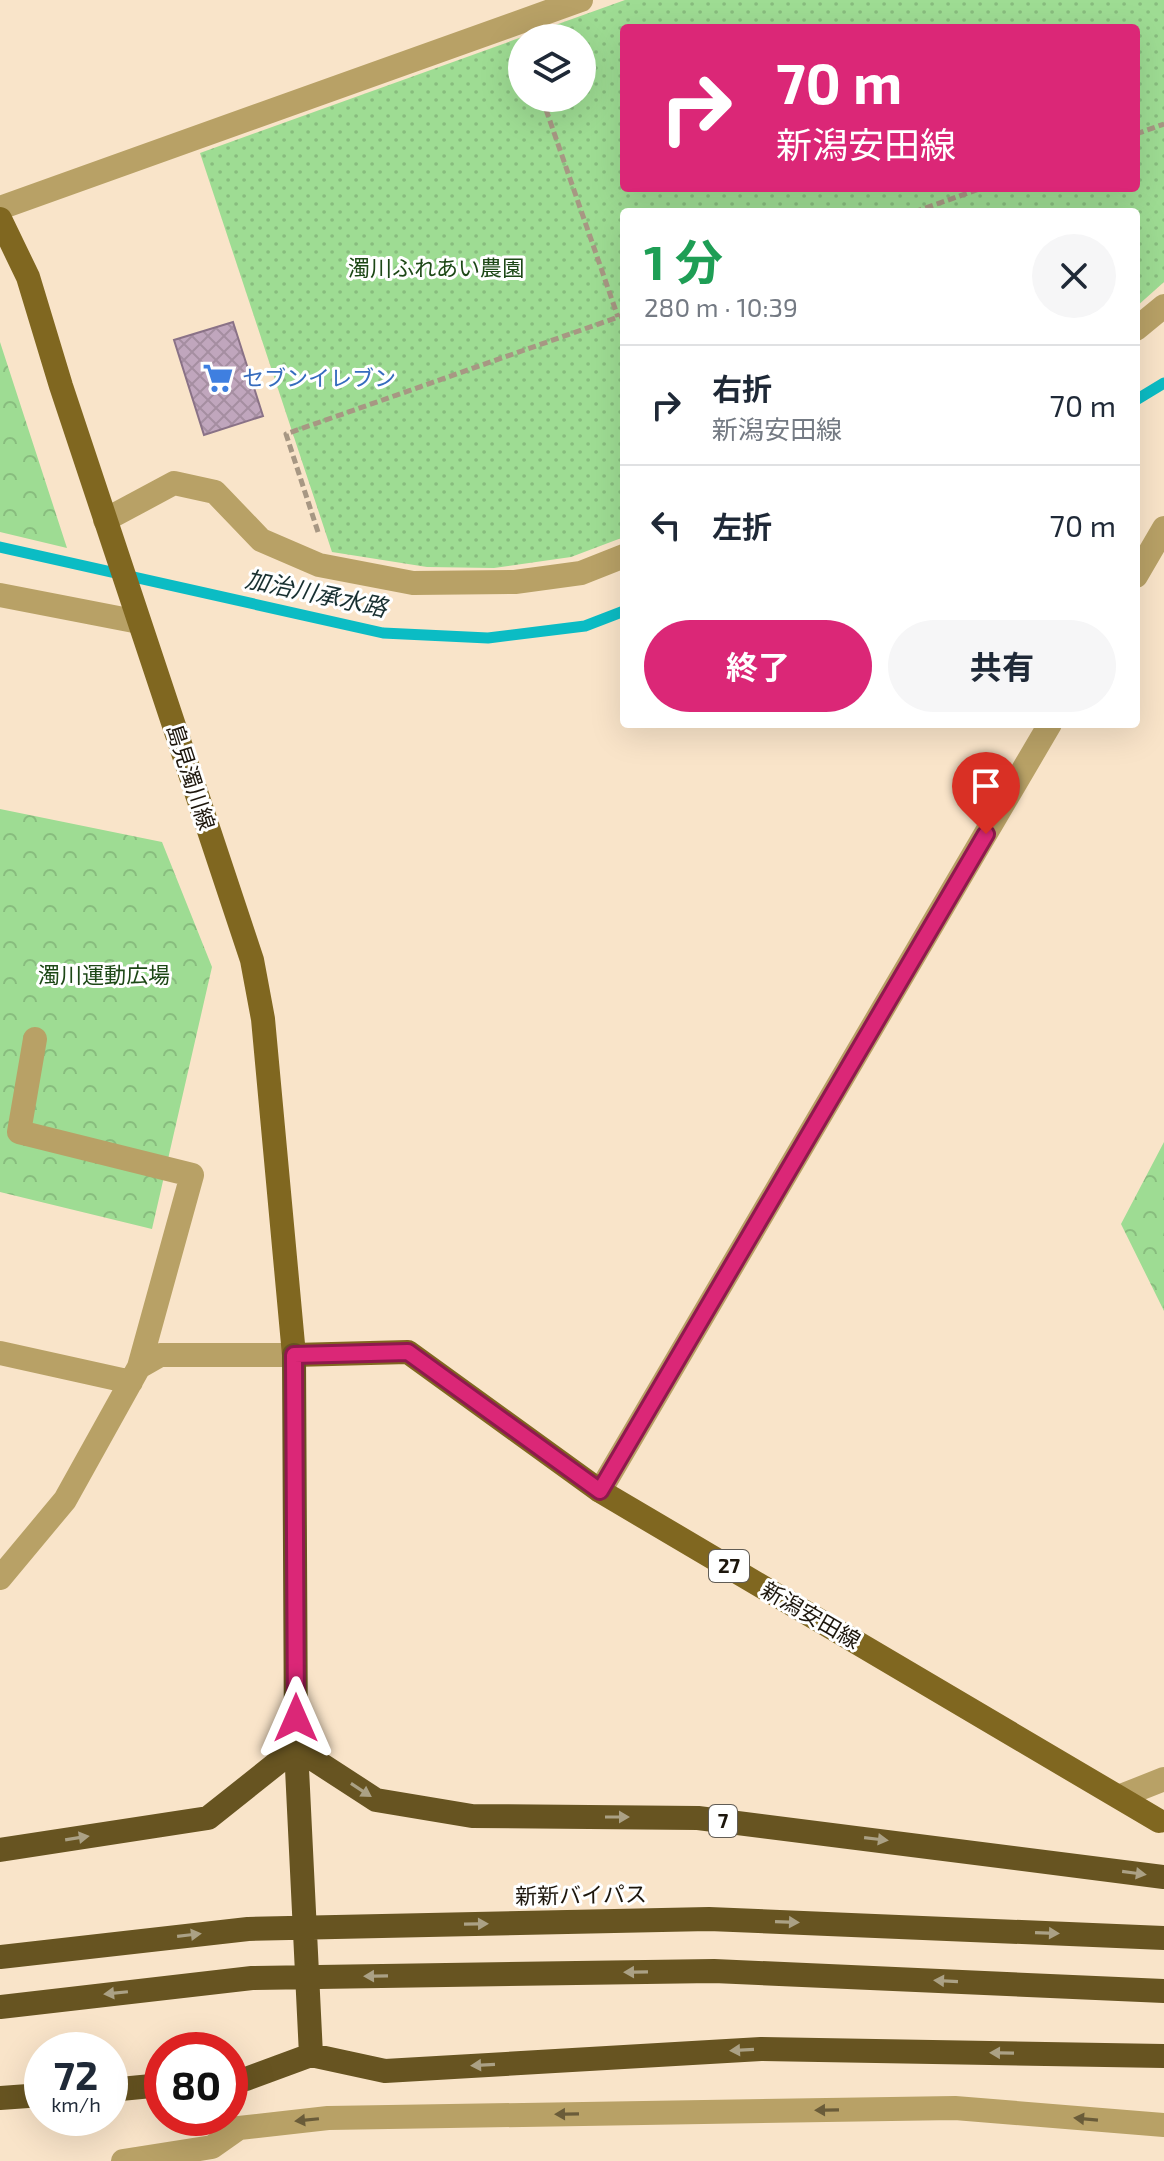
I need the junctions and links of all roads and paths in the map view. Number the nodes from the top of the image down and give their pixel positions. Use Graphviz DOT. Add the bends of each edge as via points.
graph roads {
  1 [pos="581,0"];
  2 [pos="547,112"];
  3 [pos="1164,124"];
  4 [pos="1140,133"];
  5 [pos="971,192"];
  6 [pos="0,208"];
  7 [pos="925,208"];
  8 [pos="0,219"];
  9 [pos="620,313"];
  10 [pos="620,316"];
  11 [pos="105,520"];
  12 [pos="1164,528"];
  13 [pos="620,558"];
  14 [pos="319,565"];
  15 [pos="1140,569"];
  16 [pos="0,595"];
  17 [pos="139,622"];
  18 [pos="1048,728"];
  19 [pos="35,1039"];
  20 [pos="0,1353"];
  21 [pos="294,1355"];
  22 [pos="135,1375"];
  23 [pos="600,1491"];
  24 [pos="0,1578"];
  25 [pos="296,1748"];
  26 [pos="1164,1779"];
  27 [pos="1121,1796"];
  28 [pos="1159,1821"];
  29 [pos="0,1850"];
  30 [pos="1164,1877"];
  31 [pos="1164,1938"];
  32 [pos="0,1957"];
  33 [pos="1164,1991"];
  34 [pos="0,2007"];
  35 [pos="311,2055"];
  36 [pos="1164,2056"];
  37 [pos="248,2078"];
  38 [pos="24,2096"];
  39 [pos="0,2098"];
  40 [pos="1164,2125"];
  41 [pos="123,2161"];
  1 -- 6 [label="street"];
  2 -- 9 [label="path"];
  3 -- 4 [label="path"];
  5 -- 7 [label="path"];
  8 -- 11 [label="main road, 島見濁川線" via="28,277"];
  10 -- 14 [label="path" via="286,434 318,526"];
  11 -- 14 [label="street" via="174,483 215,492 261,540"];
  11 -- 17 [label="main road, 島見濁川線"];
  12 -- 15 [label="street"];
  13 -- 14 [label="street" via="581,573 515,582 413,583"];
  16 -- 17 [label="street"];
  17 -- 21 [label="main road, 島見濁川線" via="252,960 263,1019"];
  18 -- 23 [label="street"];
  19 -- 22 [label="street" via="19,1132 192,1175"];
  20 -- 22 [label="street"];
  21 -- 22 [label="street" via="160,1355"];
  21 -- 23 [label="main road, 新潟安田線 / 27" via="408,1352"];
  21 -- 25 [label="highway"];
  22 -- 24 [label="street" via="65,1500"];
  23 -- 27 [label="main road, 新潟安田線 / 27"];
  29 -- 25 [label="highway, one-way" via="208,1818"];
  25 -- 30 [label="highway, 7, one-way" via="376,1800 472,1816 698,1818"];
  25 -- 35 [label="highway"];
  26 -- 27 [label="street"];
  27 -- 28 [label="main road, 新潟安田線 / 27"];
  32 -- 31 [label="highway, 新新バイパス, one-way" via="248,1929 709,1919"];
  33 -- 34 [label="highway, one-way" via="714,1971 252,1978"];
  36 -- 35 [label="highway, one-way" via="761,2049 385,2071"];
  35 -- 37 [label="highway"];
  38 -- 39 [label="highway"];
  40 -- 41 [label="street, one-way" via="955,2108 328,2118 239,2128 212,2147"];
}
